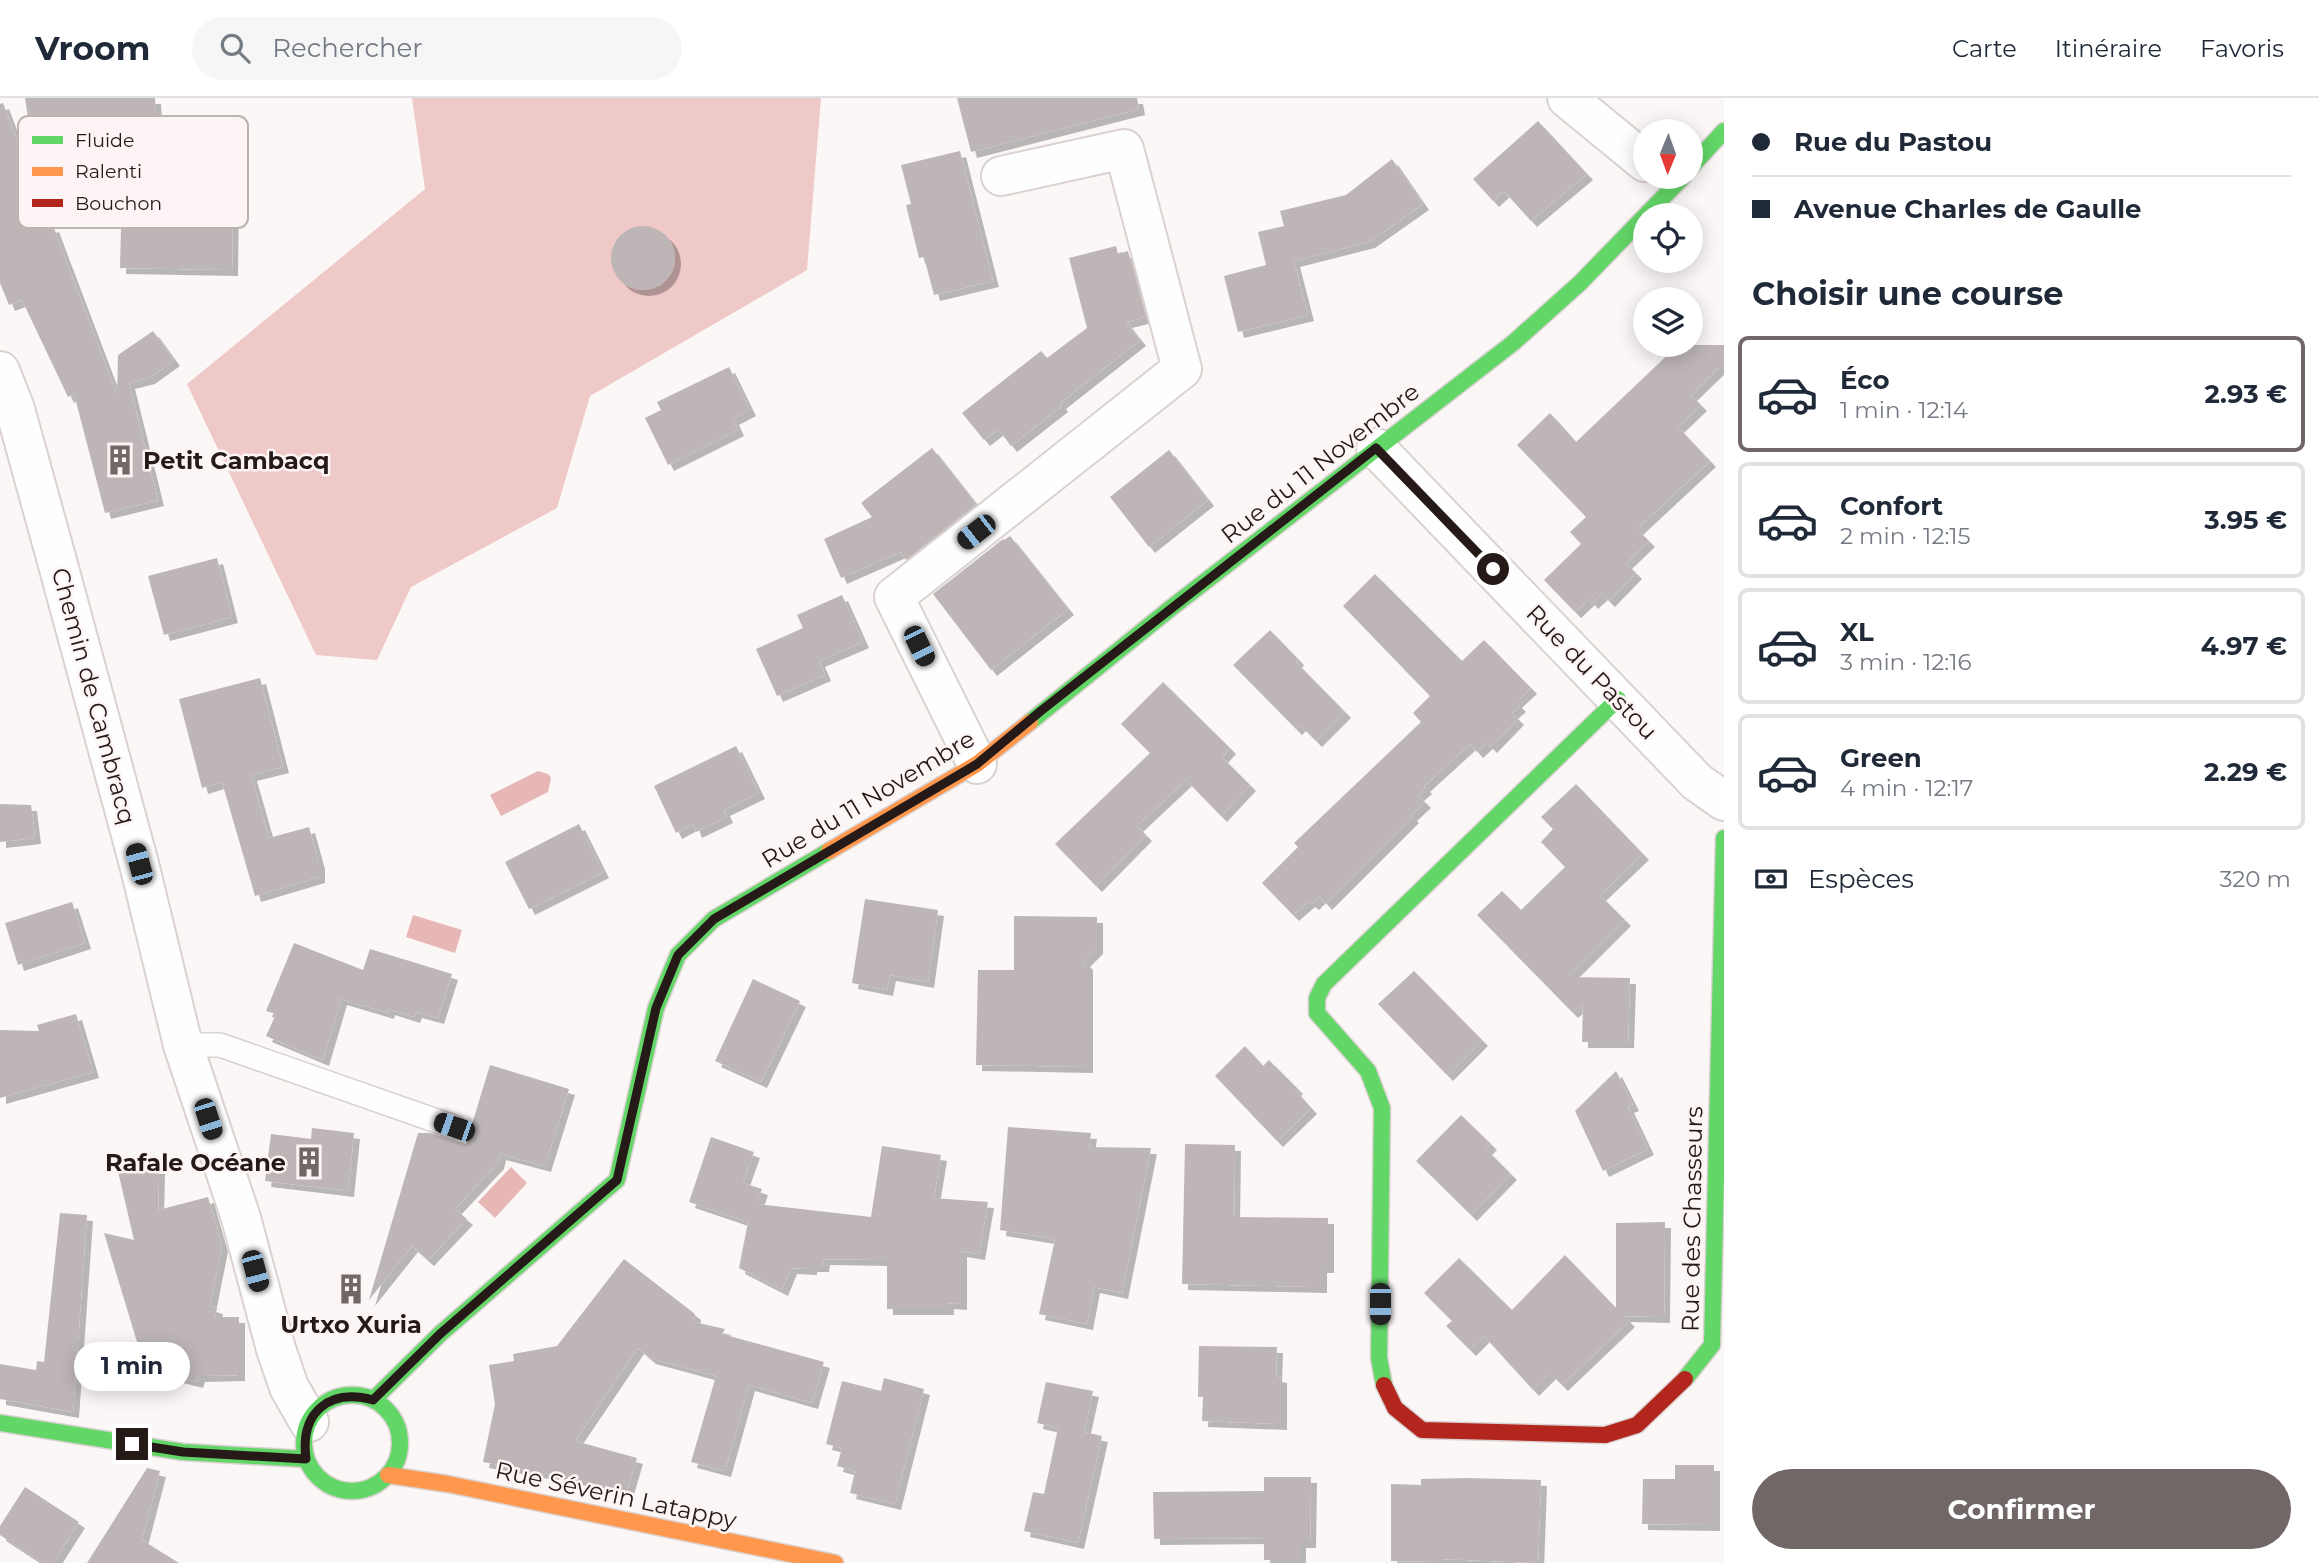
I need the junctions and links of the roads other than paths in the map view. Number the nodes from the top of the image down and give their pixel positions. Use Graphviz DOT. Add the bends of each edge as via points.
graph roads {
  1 [pos="1567,98"];
  2 [pos="1724,131"];
  3 [pos="1633,152"];
  4 [pos="1703,152"];
  5 [pos="1001,176"];
  6 [pos="1668,189"];
  7 [pos="1656,203"];
  8 [pos="1633,228"];
  9 [pos="0,371"];
  10 [pos="1376,448"];
  11 [pos="1618,699"];
  12 [pos="977,764"];
  13 [pos="1724,801"];
  14 [pos="1724,838"];
  15 [pos="183,1045"];
  16 [pos="454,1127"];
  17 [pos="373,1400"];
  18 [pos="0,1423"];
  19 [pos="307,1440"];
  20 [pos="388,1475"];
  21 [pos="835,1563"];
  1 -- 3 [label="street"];
  2 -- 4 [label="street, Rue du 11 Novembre"];
  5 -- 12 [label="street" via="1124,149 1182,369 894,597"];
  6 -- 7 [label="street, Rue du 11 Novembre"];
  8 -- 10 [label="street, Rue du 11 Novembre" via="1513,343"];
  9 -- 15 [label="street, Chemin de Cambracq" via="61,574"];
  10 -- 11 [label="street, Rue du Pastou"];
  10 -- 12 [label="street, Rue du 11 Novembre"];
  11 -- 13 [label="street, Rue du Pastou" via="1697,782"];
  11 -- 14 [label="street, Rue des Chasseurs" via="1324,984 1317,998 1317,1013 1368,1071 1382,1108 1380,1358 1385,1393 1402,1417 1422,1430 1605,1435 1637,1425 1712,1345"];
  12 -- 17 [label="street, Rue du 11 Novembre" via="714,919 678,955 656,1008 617,1180 440,1334"];
  15 -- 16 [label="lane" via="220,1045"];
  15 -- 19 [label="street, Chemin de Cambracq" via="241,1218 276,1349"];
  17 -- 19 [label="street" via="355,1395 320,1407"];
  17 -- 20 [label="street" via="397,1425 398,1460"];
  18 -- 19 [label="street" via="183,1452"];
  19 -- 20 [label="street" via="316,1476 333,1488 352,1492 372,1487"];
  20 -- 21 [label="street, Rue Séverin Latappy"];
}
